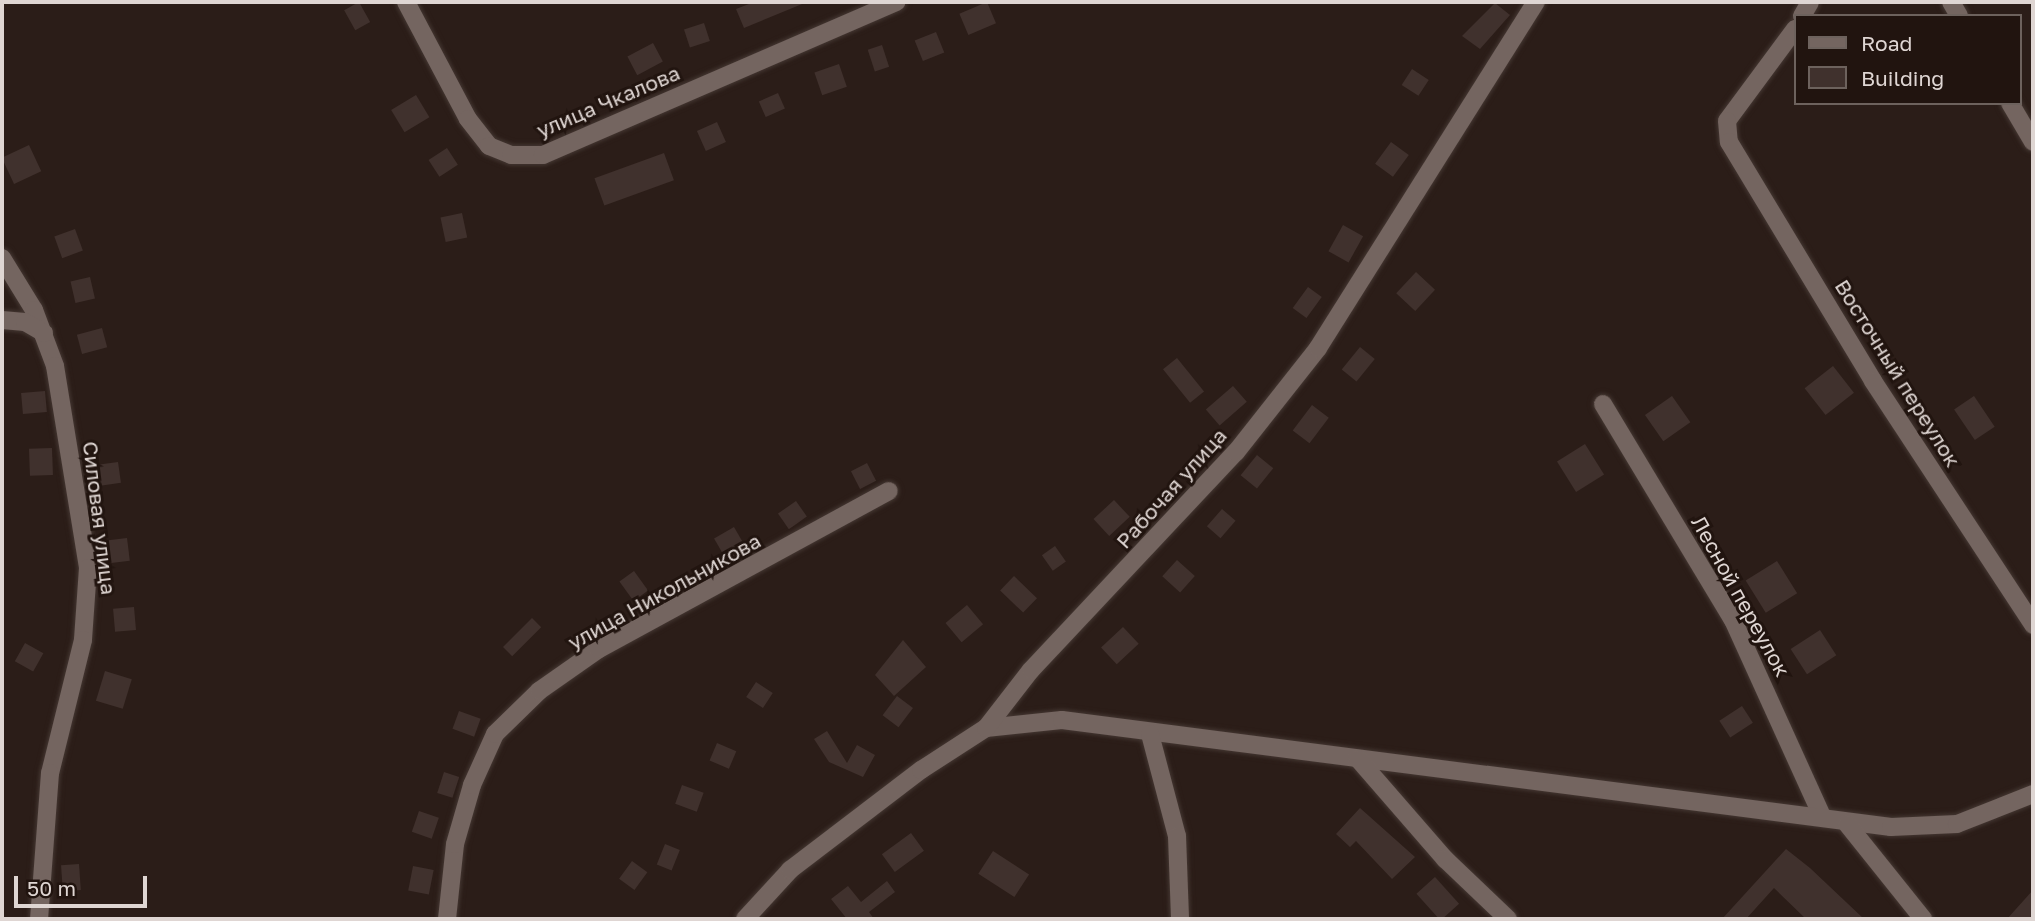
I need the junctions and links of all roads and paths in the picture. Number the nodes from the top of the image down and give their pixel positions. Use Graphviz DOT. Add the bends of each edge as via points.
graph roads {
  1 [pos="406,2"];
  2 [pos="896,2"];
  3 [pos="1536,2"];
  4 [pos="1794,30"];
  5 [pos="2011,105"];
  6 [pos="2033,142"];
  7 [pos="2,258"];
  8 [pos="7,285"];
  9 [pos="2,320"];
  10 [pos="44,333"];
  11 [pos="1603,404"];
  12 [pos="889,491"];
  13 [pos="2033,625"];
  14 [pos="986,728"];
  15 [pos="1150,734"];
  16 [pos="1358,759"];
  17 [pos="2033,794"];
  18 [pos="1823,818"];
  19 [pos="1847,824"];
  20 [pos="39,919"];
  21 [pos="447,919"];
  22 [pos="745,919"];
  23 [pos="1180,919"];
  24 [pos="1508,919"];
  25 [pos="1923,919"];
  1 -- 2 [label="street, улица Чкалова" via="468,119 489,146 510,155 543,155"];
  3 -- 14 [label="street, Рабочая улица" via="1318,348 1236,452 1031,670"];
  4 -- 13 [label="street, Восточный переулок" via="1727,121 1729,142 1873,381"];
  5 -- 6 [label="street"];
  7 -- 8 [label="street, Силовая улица"];
  8 -- 10 [label="street, Силовая улица"];
  9 -- 10 [label="street" via="25,322"];
  10 -- 20 [label="street, Силовая улица" via="55,366 89,601 50,773"];
  11 -- 18 [label="street, Лесной переулок" via="1734,620"];
  12 -- 21 [label="street, улица Никольникова" via="599,649 540,691 495,734 472,785 455,844"];
  14 -- 15 [label="street" via="1062,720"];
  14 -- 22 [label="street, Рабочая улица" via="921,769 790,870"];
  15 -- 16 [label="street"];
  15 -- 23 [label="street" via="1177,836"];
  16 -- 18 [label="street"];
  16 -- 24 [label="street" via="1445,859"];
  17 -- 19 [label="street" via="1958,824"];
  18 -- 19 [label="street"];
  19 -- 25 [label="street"];
}
